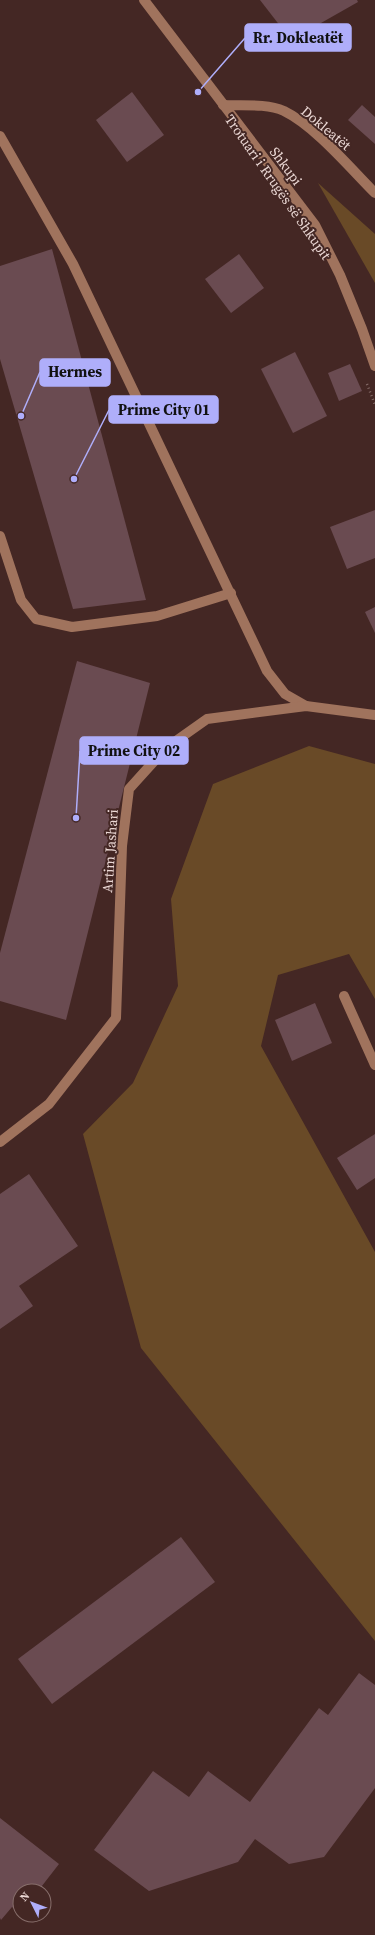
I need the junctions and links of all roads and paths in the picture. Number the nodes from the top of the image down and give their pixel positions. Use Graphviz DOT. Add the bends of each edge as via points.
graph roads {
  1 [pos="144,0"];
  2 [pos="222,105"];
  3 [pos="0,136"];
  4 [pos="375,193"];
  5 [pos="375,366"];
  6 [pos="367,383"];
  7 [pos="375,404"];
  8 [pos="0,536"];
  9 [pos="230,593"];
  10 [pos="306,706"];
  11 [pos="375,715"];
  12 [pos="344,996"];
  13 [pos="375,1065"];
  14 [pos="0,1142"];
  1 -- 2 [label="street, Shkupi"];
  2 -- 4 [label="street, Dokleatët" via="259,106 283,111 308,127"];
  2 -- 5 [label="street, Shkupi" via="315,226 340,275"];
  3 -- 9 [label="street" via="73,264"];
  6 -- 7 [label="path"];
  8 -- 9 [label="street" via="21,600 36,619 72,627 157,616"];
  9 -- 10 [label="street" via="267,671 285,694"];
  10 -- 11 [label="street, Artim Jashari"];
  10 -- 14 [label="street, Artim Jashari" via="207,719 166,748 129,789 122,846 116,1018 49,1104"];
  12 -- 13 [label="street"];
}
